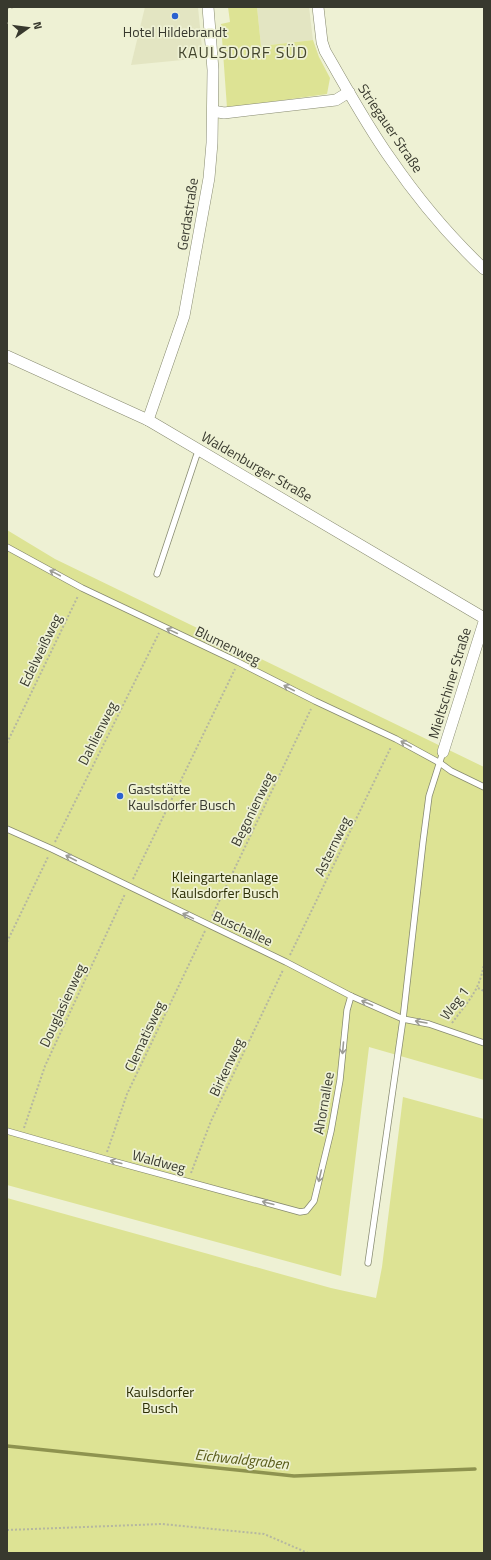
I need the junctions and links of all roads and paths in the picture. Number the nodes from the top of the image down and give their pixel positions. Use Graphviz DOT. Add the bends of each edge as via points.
graph roads {
  1 [pos="16,7"];
  2 [pos="208,7"];
  3 [pos="318,7"];
  4 [pos="7,8"];
  5 [pos="349,92"];
  6 [pos="213,111"];
  7 [pos="484,269"];
  8 [pos="7,356"];
  9 [pos="148,420"];
  10 [pos="199,450"];
  11 [pos="7,547"];
  12 [pos="157,574"];
  13 [pos="82,588"];
  14 [pos="484,618"];
  15 [pos="484,622"];
  16 [pos="162,627"];
  17 [pos="238,662"];
  18 [pos="315,701"];
  19 [pos="396,739"];
  20 [pos="7,743"];
  21 [pos="444,752"];
  22 [pos="440,763"];
  23 [pos="484,787"];
  24 [pos="7,829"];
  25 [pos="52,849"];
  26 [pos="129,887"];
  27 [pos="208,925"];
  28 [pos="7,942"];
  29 [pos="286,962"];
  30 [pos="484,964"];
  31 [pos="478,988"];
  32 [pos="484,991"];
  33 [pos="351,996"];
  34 [pos="403,1019"];
  35 [pos="446,1030"];
  36 [pos="484,1043"];
  37 [pos="7,1131"];
  38 [pos="22,1135"];
  39 [pos="105,1159"];
  40 [pos="189,1182"];
  41 [pos="306,1210"];
  42 [pos="368,1263"];
  43 [pos="7,1530"];
  44 [pos="308,1553"];
  1 -- 4 [label="path"];
  2 -- 6 [label="street, Gerdastraße"];
  3 -- 5 [label="street, Striegauer Straße" via="325,51"];
  5 -- 6 [label="street" via="336,100 224,113"];
  5 -- 7 [label="street, Striegauer Straße" via="390,158 454,238"];
  6 -- 9 [label="street, Gerdastraße" via="208,178 187,302"];
  8 -- 9 [label="street, Waldenburger Straße"];
  9 -- 10 [label="street, Waldenburger Straße"];
  10 -- 12 [label="lane"];
  10 -- 14 [label="street, Waldenburger Straße"];
  13 -- 11 [label="lane, Blumenweg, one-way"];
  13 -- 16 [label="lane, Blumenweg"];
  13 -- 20 [label="path, Edelweißweg"];
  15 -- 21 [label="street, Mieltschiner Straße"];
  17 -- 16 [label="lane, Blumenweg, one-way"];
  16 -- 25 [label="path, Dahlienweg"];
  18 -- 17 [label="lane, Blumenweg, one-way"];
  17 -- 26 [label="path, Douglasienweg"];
  18 -- 19 [label="lane, Blumenweg"];
  18 -- 27 [label="path, Begonienweg"];
  22 -- 19 [label="lane, Blumenweg, one-way"];
  19 -- 29 [label="path, Asternweg"];
  21 -- 22 [label="lane"];
  22 -- 23 [label="lane, Blumenweg"];
  22 -- 34 [label="lane" via="429,796"];
  24 -- 25 [label="lane, Buschallee"];
  26 -- 25 [label="lane, Buschallee, one-way"];
  25 -- 28 [label="path, Dahlienweg"];
  27 -- 26 [label="lane, Buschallee, one-way"];
  26 -- 38 [label="path, Douglasienweg" via="45,1066"];
  27 -- 29 [label="lane, Buschallee"];
  27 -- 39 [label="path, Clematisweg" via="127,1094"];
  29 -- 33 [label="lane, Buschallee"];
  29 -- 40 [label="path, Birkenweg" via="211,1121"];
  30 -- 31 [label="path, Weg 1"];
  31 -- 32 [label="path"];
  31 -- 35 [label="path, Weg 1"];
  34 -- 33 [label="lane, Buschallee, one-way"];
  33 -- 41 [label="lane, Ahornallee, one-way" via="331,1131 314,1201"];
  35 -- 34 [label="lane, Buschallee, one-way"];
  34 -- 42 [label="lane"];
  35 -- 36 [label="lane, Buschallee"];
  37 -- 38 [label="lane, Waldweg"];
  38 -- 39 [label="lane, Waldweg"];
  40 -- 39 [label="lane, Waldweg, one-way"];
  41 -- 40 [label="lane, Waldweg, one-way" via="300,1212"];
  43 -- 44 [label="path" via="162,1524 264,1534"];
}
